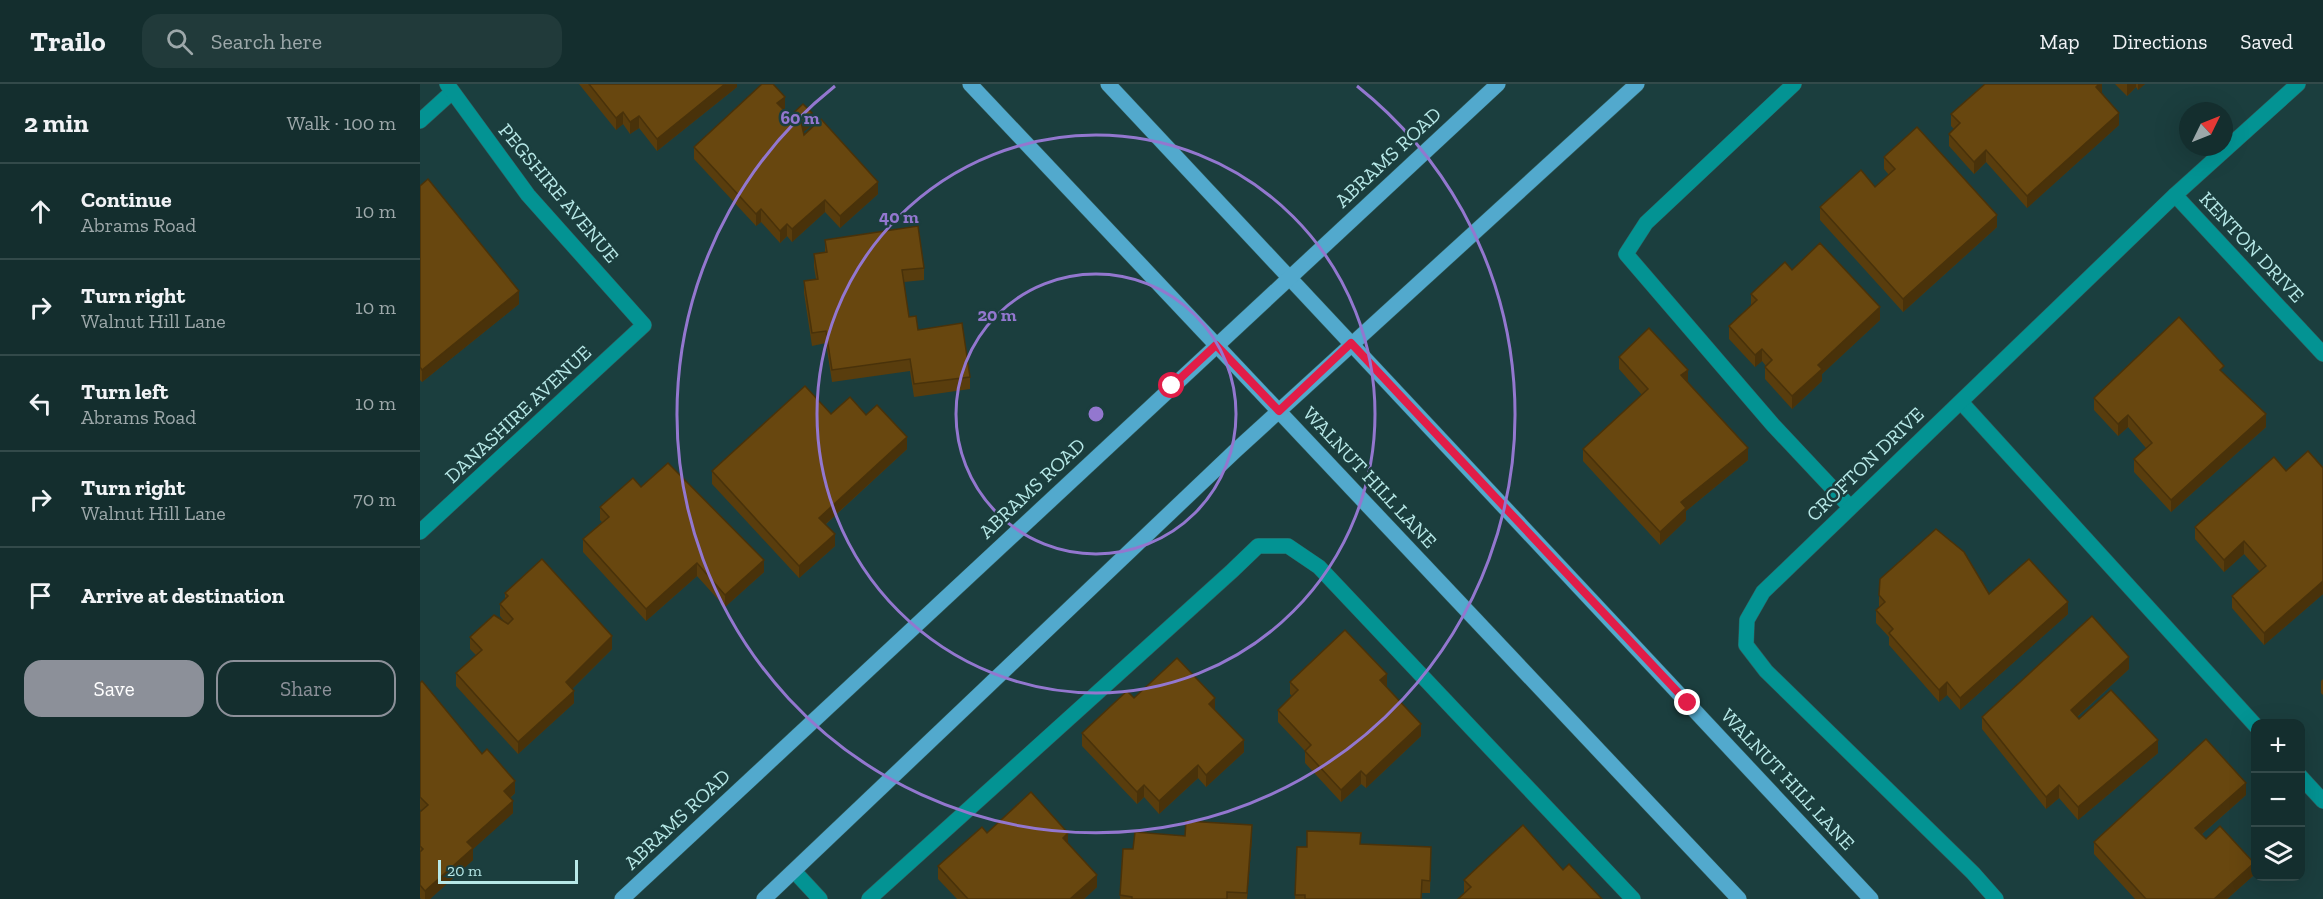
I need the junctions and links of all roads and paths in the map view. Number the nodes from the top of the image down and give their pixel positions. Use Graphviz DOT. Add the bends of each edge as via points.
graph roads {
  1 [pos="970,84"];
  2 [pos="1108,84"];
  3 [pos="1498,84"];
  4 [pos="1637,84"];
  5 [pos="1794,84"];
  6 [pos="2298,84"];
  7 [pos="449,88"];
  8 [pos="420,121"];
  9 [pos="2175,195"];
  10 [pos="1288,277"];
  11 [pos="644,326"];
  12 [pos="1351,343"];
  13 [pos="1216,345"];
  14 [pos="2323,354"];
  15 [pos="1961,402"];
  16 [pos="1279,411"];
  17 [pos="1850,507"];
  18 [pos="420,532"];
  19 [pos="2251,721"];
  20 [pos="2305,781"];
  21 [pos="2323,801"];
  22 [pos="794,871"];
  23 [pos="622,899"];
  24 [pos="764,899"];
  25 [pos="820,899"];
  26 [pos="869,899"];
  27 [pos="1633,899"];
  28 [pos="1739,899"];
  29 [pos="1871,899"];
  30 [pos="1996,899"];
  1 -- 13 [label="main road, WALNUT HILL LANE"];
  2 -- 10 [label="main road, WALNUT HILL LANE"];
  3 -- 10 [label="main road, ABRAMS ROAD"];
  4 -- 12 [label="main road"];
  5 -- 17 [label="street" via="1646,223 1626,254"];
  6 -- 9 [label="street, CROFTON DRIVE"];
  7 -- 8 [label="street"];
  7 -- 11 [label="street, PEGSHIRE AVENUE" via="528,195"];
  9 -- 14 [label="street, KENTON DRIVE"];
  9 -- 15 [label="street, CROFTON DRIVE"];
  10 -- 12 [label="main road, WALNUT HILL LANE"];
  10 -- 13 [label="main road, ABRAMS ROAD"];
  11 -- 18 [label="street, DANASHIRE AVENUE"];
  12 -- 16 [label="main road"];
  12 -- 29 [label="main road, WALNUT HILL LANE"];
  13 -- 16 [label="main road, WALNUT HILL LANE"];
  13 -- 23 [label="main road, ABRAMS ROAD"];
  15 -- 17 [label="street, CROFTON DRIVE"];
  15 -- 19 [label="street"];
  16 -- 22 [label="main road"];
  16 -- 28 [label="main road, WALNUT HILL LANE"];
  17 -- 30 [label="street, CROFTON DRIVE" via="1763,592 1747,620 1746,645 1766,671"];
  20 -- 21 [label="street"];
  22 -- 24 [label="main road"];
  22 -- 25 [label="street"];
  26 -- 27 [label="street" via="1258,546 1288,546 1319,567"];
}
